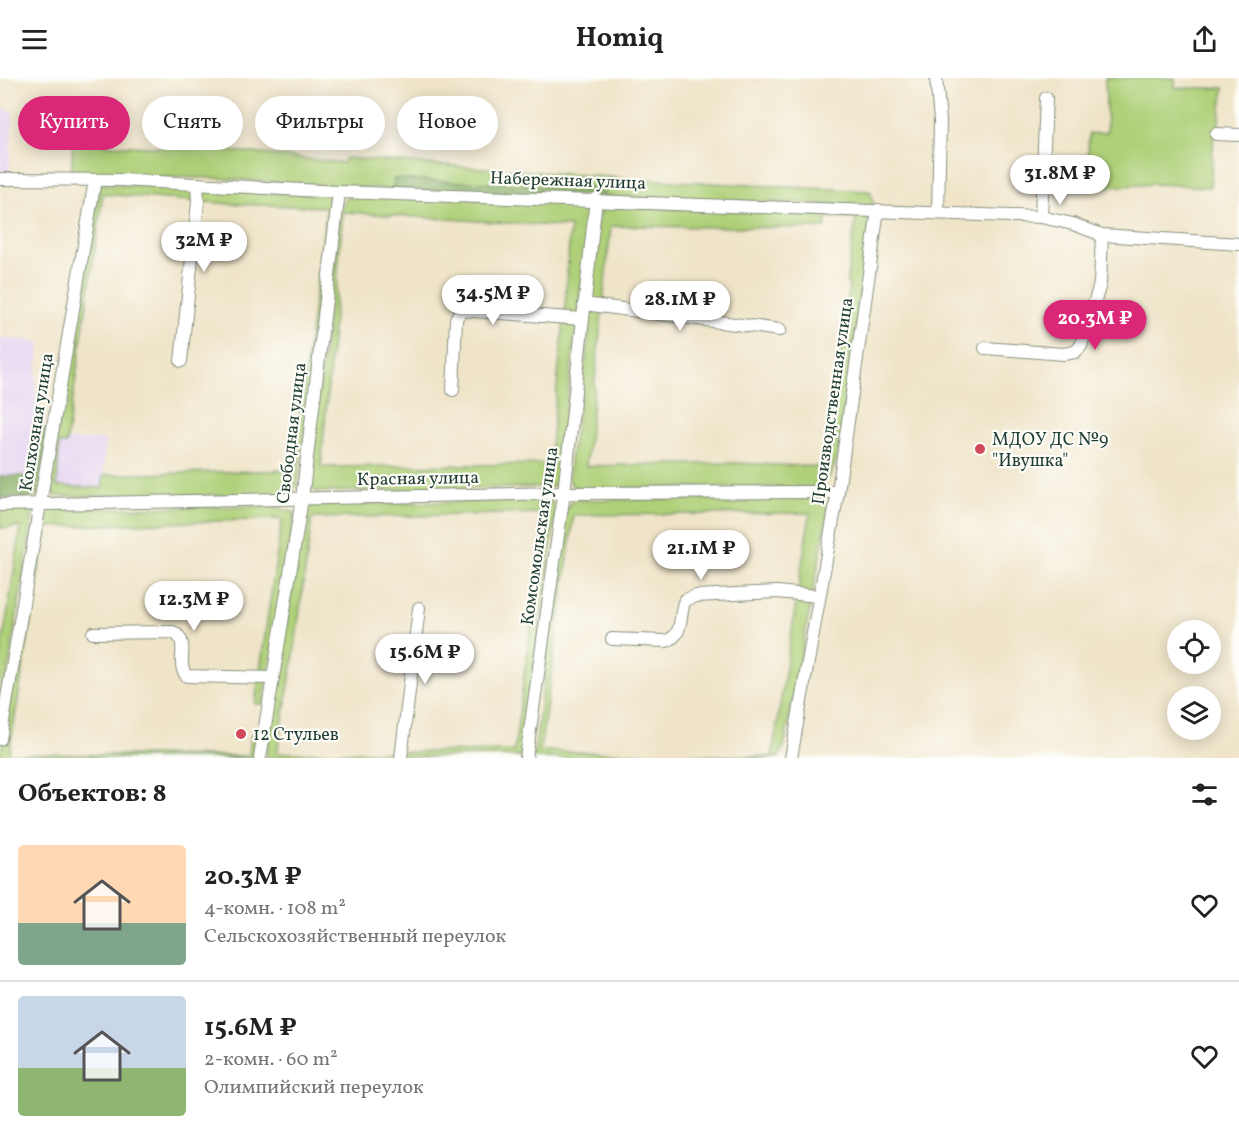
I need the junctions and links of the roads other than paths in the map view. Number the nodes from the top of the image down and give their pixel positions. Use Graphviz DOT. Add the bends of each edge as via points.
graph roads {
  1 [pos="936,78"];
  2 [pos="1046,98"];
  3 [pos="1216,134"];
  4 [pos="1239,135"];
  5 [pos="0,179"];
  6 [pos="95,180"];
  7 [pos="196,184"];
  8 [pos="339,192"];
  9 [pos="596,199"];
  10 [pos="878,210"];
  11 [pos="938,213"];
  12 [pos="1041,217"];
  13 [pos="1102,235"];
  14 [pos="1239,244"];
  15 [pos="584,304"];
  16 [pos="583,319"];
  17 [pos="780,330"];
  18 [pos="985,348"];
  19 [pos="181,361"];
  20 [pos="453,390"];
  21 [pos="838,492"];
  22 [pos="564,493"];
  23 [pos="302,499"];
  24 [pos="42,503"];
  25 [pos="0,505"];
  26 [pos="818,596"];
  27 [pos="419,608"];
  28 [pos="93,633"];
  29 [pos="612,639"];
  30 [pos="273,678"];
  31 [pos="0,739"];
  32 [pos="260,758"];
  33 [pos="401,758"];
  34 [pos="526,758"];
  35 [pos="791,758"];
  1 -- 11 [label="street" via="940,120"];
  2 -- 12 [label="street"];
  3 -- 4 [label="street"];
  5 -- 6 [label="street, Набережная улица"];
  6 -- 7 [label="street, Набережная улица"];
  6 -- 24 [label="street, Колхозная улица"];
  7 -- 8 [label="street, Набережная улица"];
  7 -- 19 [label="street" via="198,202"];
  8 -- 9 [label="street, Набережная улица"];
  8 -- 23 [label="street, Свободная улица"];
  9 -- 10 [label="street, Набережная улица"];
  9 -- 15 [label="street, Комсомольская улица"];
  10 -- 11 [label="street, Набережная улица"];
  10 -- 21 [label="street, Производственная улица"];
  11 -- 12 [label="street, Набережная улица"];
  12 -- 13 [label="street, Набережная улица"];
  13 -- 14 [label="street, Набережная улица"];
  13 -- 18 [label="street" via="1100,284 1081,346 1075,352"];
  15 -- 16 [label="street, Комсомольская улица"];
  15 -- 17 [label="street"];
  16 -- 20 [label="street" via="461,310 456,319"];
  16 -- 22 [label="street, Комсомольская улица"];
  21 -- 22 [label="street, Красная улица"];
  21 -- 26 [label="street, Производственная улица"];
  22 -- 23 [label="street, Красная улица"];
  22 -- 34 [label="street, Комсомольская улица"];
  23 -- 24 [label="street, Красная улица"];
  23 -- 30 [label="street, Свободная улица"];
  24 -- 25 [label="street, Красная улица"];
  24 -- 31 [label="street, Колхозная улица"];
  26 -- 29 [label="street" via="777,592 696,596 685,600 679,633 673,639"];
  26 -- 35 [label="street, Производственная улица"];
  27 -- 33 [label="street"];
  28 -- 30 [label="street" via="173,632 183,643 181,665 187,676"];
  30 -- 32 [label="street, Свободная улица"];
}
